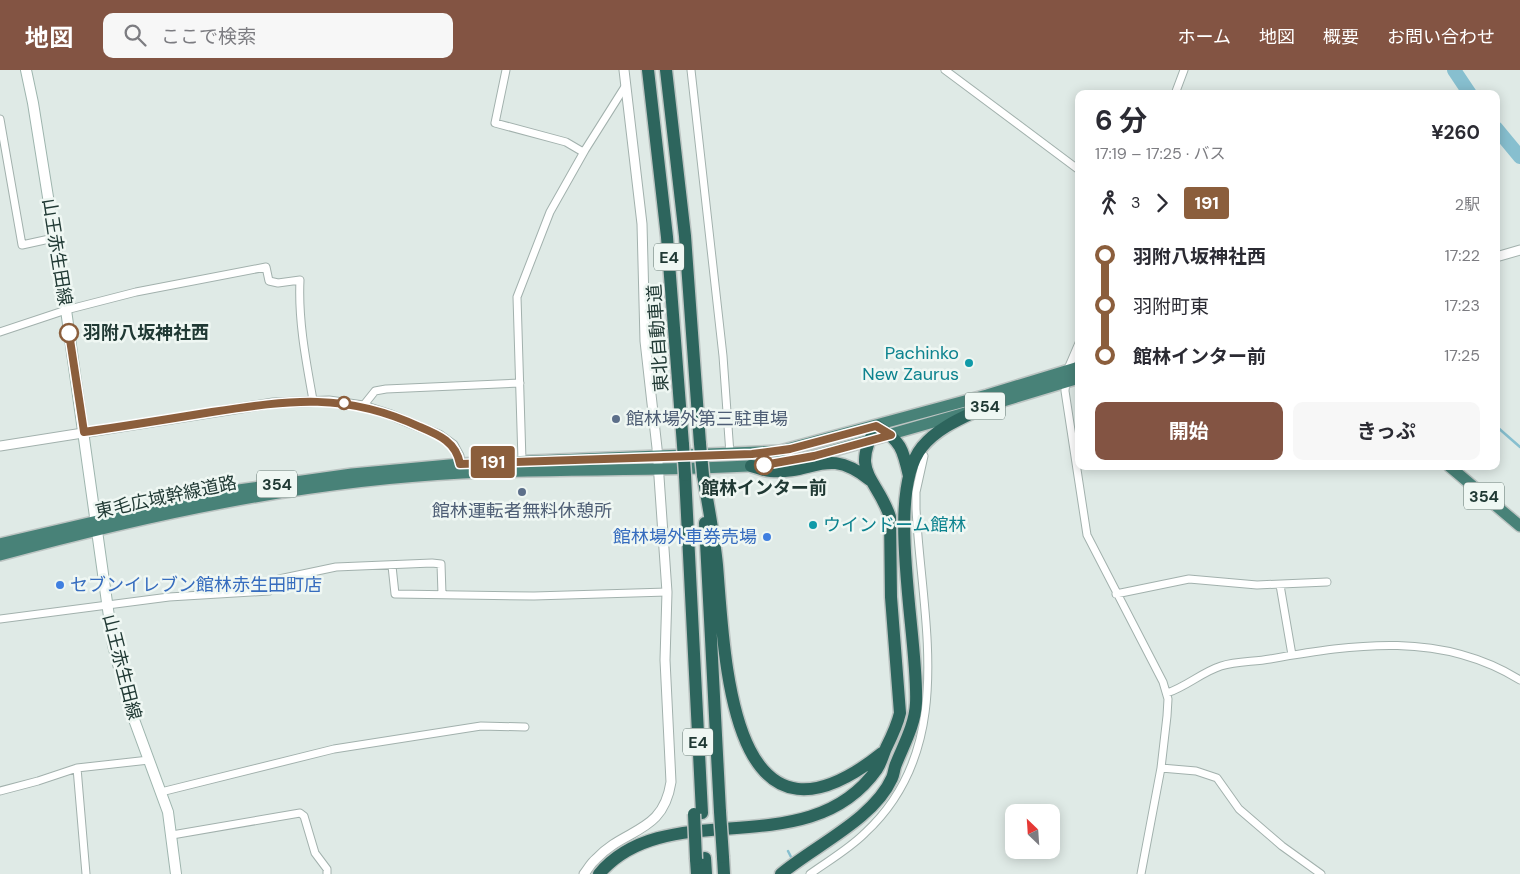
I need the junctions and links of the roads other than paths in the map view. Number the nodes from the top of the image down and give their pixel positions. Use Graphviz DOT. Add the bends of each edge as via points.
graph roads {
  1 [pos="26,70"];
  2 [pos="506,70"];
  3 [pos="624,70"];
  4 [pos="648,70"];
  5 [pos="666,70"];
  6 [pos="690,70"];
  7 [pos="945,70"];
  8 [pos="1184,70"];
  9 [pos="626,85"];
  10 [pos="1176,90"];
  11 [pos="0,119"];
  12 [pos="583,152"];
  13 [pos="1075,167"];
  14 [pos="54,238"];
  15 [pos="1520,250"];
  16 [pos="1500,255"];
  17 [pos="66,310"];
  18 [pos="0,332"];
  19 [pos="1075,353"];
  20 [pos="1075,370"];
  21 [pos="1066,377"];
  22 [pos="1075,378"];
  23 [pos="520,383"];
  24 [pos="312,400"];
  25 [pos="989,405"];
  26 [pos="363,406"];
  27 [pos="876,426"];
  28 [pos="84,432"];
  29 [pos="891,435"];
  30 [pos="868,441"];
  31 [pos="1075,445"];
  32 [pos="0,446"];
  33 [pos="730,454"];
  34 [pos="924,454"];
  35 [pos="522,461"];
  36 [pos="658,462"];
  37 [pos="751,466"];
  38 [pos="460,468"];
  39 [pos="1078,470"];
  40 [pos="1454,470"];
  41 [pos="703,475"];
  42 [pos="909,476"];
  43 [pos="870,480"];
  44 [pos="96,525"];
  45 [pos="1520,526"];
  46 [pos="0,544"];
  47 [pos="0,555"];
  48 [pos="392,566"];
  49 [pos="1327,582"];
  50 [pos="1280,586"];
  51 [pos="667,592"];
  52 [pos="442,594"];
  53 [pos="1116,594"];
  54 [pos="106,605"];
  55 [pos="0,619"];
  56 [pos="1292,655"];
  57 [pos="1520,680"];
  58 [pos="1167,693"];
  59 [pos="525,727"];
  60 [pos="886,750"];
  61 [pos="149,760"];
  62 [pos="895,765"];
  63 [pos="76,768"];
  64 [pos="1161,768"];
  65 [pos="0,790"];
  66 [pos="161,792"];
  67 [pos="172,835"];
  68 [pos="700,859"];
  69 [pos="86,874"];
  70 [pos="176,874"];
  71 [pos="328,874"];
  72 [pos="584,874"];
  73 [pos="599,874"];
  74 [pos="609,874"];
  75 [pos="697,874"];
  76 [pos="706,874"];
  77 [pos="724,874"];
  78 [pos="781,874"];
  79 [pos="810,874"];
  80 [pos="1141,874"];
  81 [pos="1321,874"];
  1 -- 14 [label="main road, 山王赤生田線"];
  2 -- 12 [label="street" via="496,122 566,142"];
  3 -- 9 [label="street"];
  4 -- 68 [label="highway, 東北自動車道 / E4, bridge" via="667,237 683,445 695,671"];
  5 -- 41 [label="highway, 東北自動車道 / E4, bridge" via="685,236"];
  6 -- 33 [label="street" via="724,360"];
  7 -- 13 [label="street"];
  8 -- 10 [label="street"];
  9 -- 12 [label="street"];
  9 -- 36 [label="street" via="642,224 645,341"];
  11 -- 14 [label="street" via="22,245"];
  12 -- 23 [label="street" via="550,212 517,297"];
  14 -- 17 [label="main road, 山王赤生田線"];
  15 -- 16 [label="street"];
  17 -- 18 [label="street"];
  17 -- 24 [label="street" via="136,292 266,267 270,281 300,280"];
  17 -- 28 [label="main road, 山王赤生田線"];
  19 -- 21 [label="street"];
  20 -- 21 [label="highway, 東毛広域幹線道路 / 354"];
  21 -- 22 [label="highway, 東毛広域幹線道路 / 354"];
  21 -- 25 [label="highway, 東毛広域幹線道路 / 354"];
  21 -- 27 [label="highway, 東毛広域幹線道路 / 354"];
  21 -- 31 [label="street"];
  23 -- 26 [label="street" via="386,389 375,391"];
  23 -- 35 [label="street"];
  24 -- 26 [label="street"];
  24 -- 28 [label="street" via="273,402"];
  25 -- 29 [label="highway, 東毛広域幹線道路 / 354"];
  25 -- 42 [label="highway" via="933,435 921,448"];
  26 -- 38 [label="street" via="439,435 453,446"];
  27 -- 29 [label="highway"];
  27 -- 30 [label="highway"];
  27 -- 33 [label="highway, 東毛広域幹線道路 / 354" via="780,451"];
  28 -- 32 [label="street"];
  28 -- 44 [label="main road, 山王赤生田線"];
  29 -- 30 [label="highway, 東毛広域幹線道路 / 354"];
  29 -- 42 [label="highway" via="904,451"];
  30 -- 37 [label="highway, 東毛広域幹線道路 / 354" via="792,461"];
  30 -- 43 [label="highway" via="864,460"];
  33 -- 36 [label="highway, 東毛広域幹線道路 / 354"];
  34 -- 79 [label="street" via="916,509 928,690 917,755 880,818"];
  35 -- 36 [label="highway, 東毛広域幹線道路 / 354"];
  35 -- 38 [label="highway, 東毛広域幹線道路 / 354"];
  36 -- 37 [label="highway, 東毛広域幹線道路 / 354"];
  36 -- 38 [label="highway, 東毛広域幹線道路 / 354"];
  36 -- 51 [label="street"];
  37 -- 43 [label="highway" via="769,471 839,463"];
  38 -- 44 [label="highway, 東毛広域幹線道路 / 354" via="352,474 217,493"];
  39 -- 53 [label="street" via="1087,535"];
  40 -- 45 [label="highway, 354"];
  41 -- 60 [label="highway" via="714,537 734,712 744,746 756,769 779,789 813,795 850,780"];
  41 -- 77 [label="highway, 東北自動車道 / E4, bridge"];
  42 -- 62 [label="highway" via="904,501 904,532 916,704 908,735"];
  43 -- 60 [label="highway" via="887,508 892,528 891,598 900,713"];
  44 -- 46 [label="highway, 東毛広域幹線道路 / 354"];
  44 -- 47 [label="highway, 東毛広域幹線道路 / 354"];
  44 -- 54 [label="main road, 山王赤生田線"];
  48 -- 52 [label="street" via="395,594"];
  48 -- 52 [label="street" via="441,564"];
  48 -- 54 [label="street" via="336,567 279,579 269,592 170,597"];
  49 -- 50 [label="street"];
  50 -- 53 [label="street" via="1189,579"];
  50 -- 56 [label="street"];
  51 -- 52 [label="street" via="534,596"];
  51 -- 72 [label="street" via="665,660 671,782 668,799 645,827 596,858"];
  53 -- 58 [label="street"];
  54 -- 55 [label="street"];
  54 -- 61 [label="main road, 山王赤生田線" via="129,706"];
  56 -- 57 [label="street" via="1383,645 1420,646 1481,659"];
  56 -- 58 [label="street" via="1222,666"];
  58 -- 64 [label="street"];
  59 -- 66 [label="street" via="481,726 334,749"];
  60 -- 73 [label="highway" via="878,767 864,784 845,800 820,813 772,826 688,833 648,841 615,857"];
  61 -- 63 [label="street"];
  61 -- 66 [label="main road, 山王赤生田線"];
  62 -- 74 [label="highway" via="858,800 821,822 774,834 688,841 658,847 632,857"];
  62 -- 78 [label="highway" via="889,783 871,805"];
  63 -- 65 [label="street"];
  63 -- 69 [label="street"];
  64 -- 80 [label="street"];
  64 -- 81 [label="street" via="1217,778 1249,819"];
  66 -- 67 [label="main road, 山王赤生田線"];
  67 -- 70 [label="main road, 山王赤生田線"];
  67 -- 71 [label="street" via="300,813"];
  68 -- 75 [label="highway"];
  68 -- 76 [label="highway, 東北自動車道 / E4"];
}
